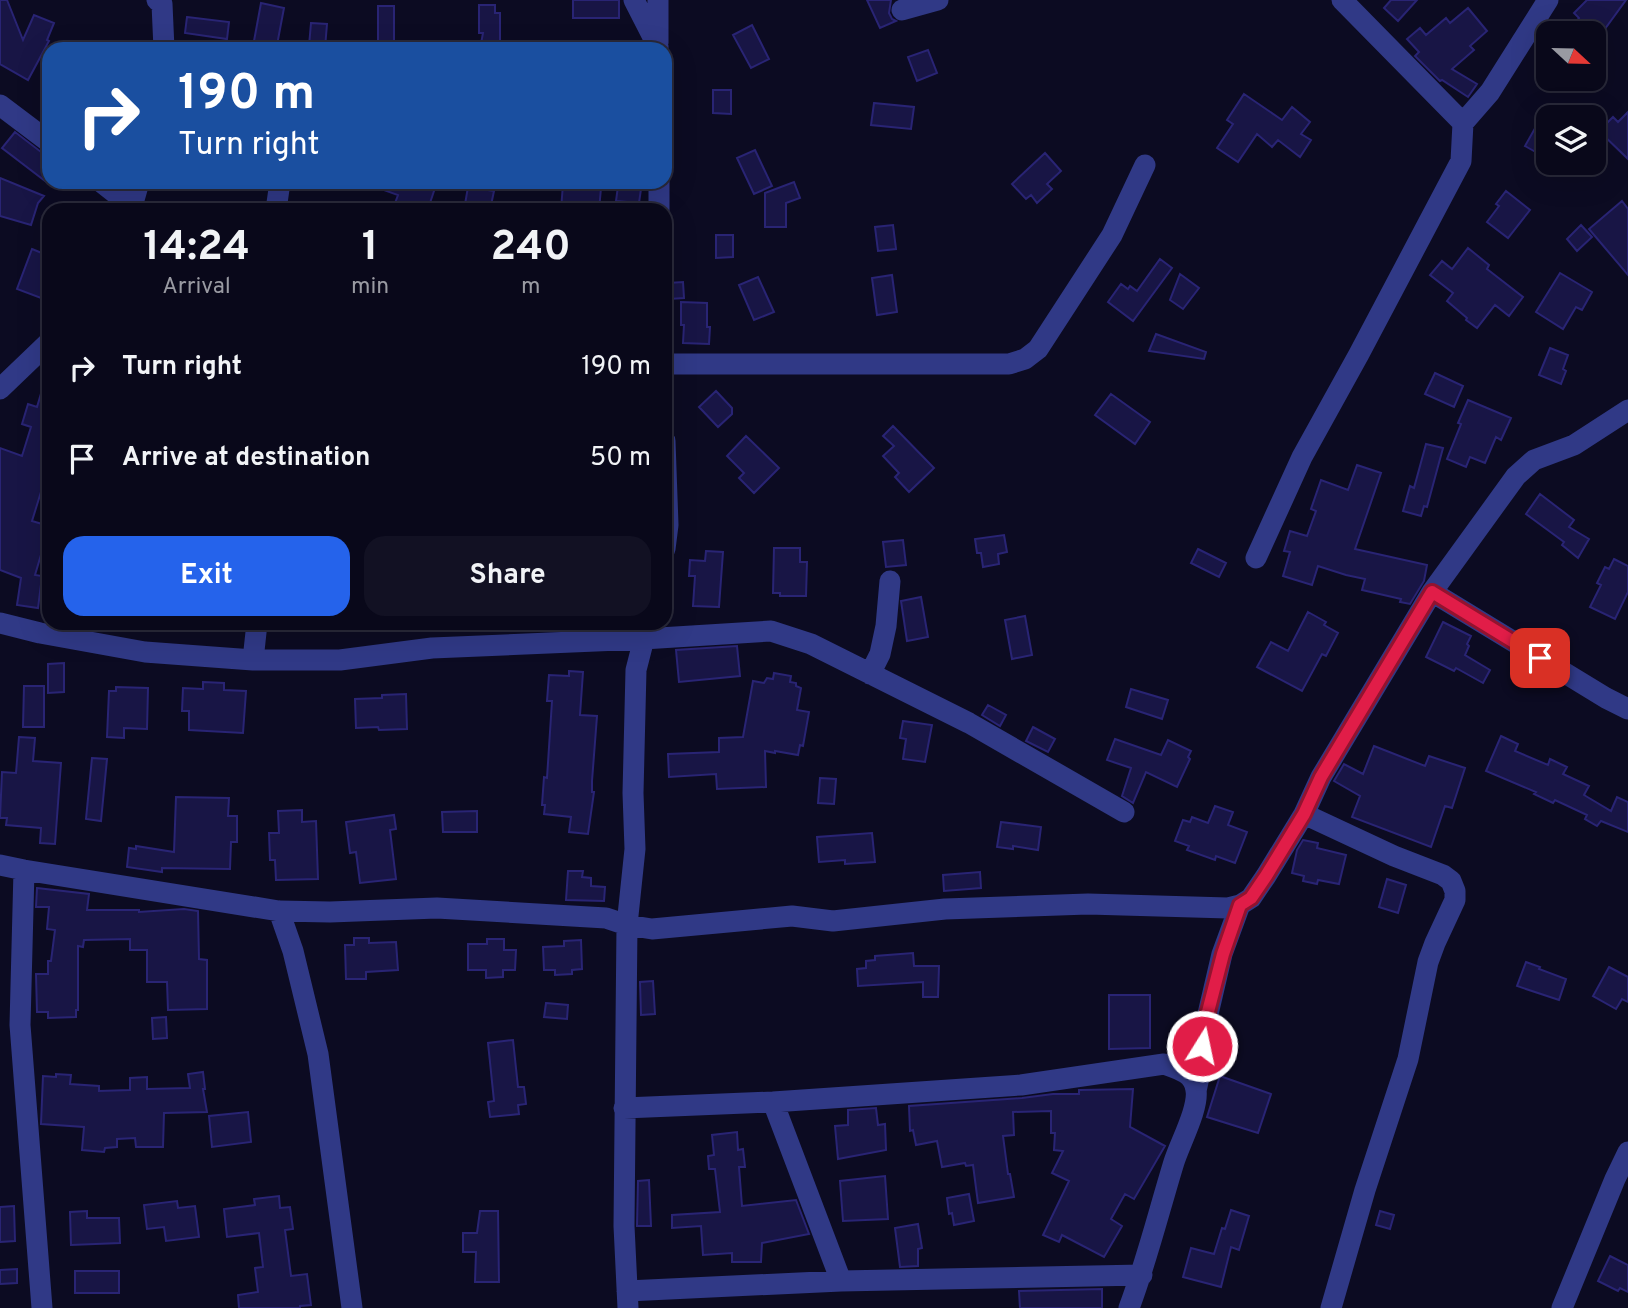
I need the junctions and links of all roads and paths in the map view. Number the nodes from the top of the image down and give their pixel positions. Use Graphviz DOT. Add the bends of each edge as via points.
graph roads {
  1 [pos="157,0"];
  2 [pos="634,0"];
  3 [pos="658,0"];
  4 [pos="938,0"];
  5 [pos="1342,0"];
  6 [pos="1548,0"];
  7 [pos="902,10"];
  8 [pos="164,42"];
  9 [pos="656,42"];
  10 [pos="659,42"];
  11 [pos="0,105"];
  12 [pos="1464,123"];
  13 [pos="42,137"];
  14 [pos="1145,165"];
  15 [pos="110,189"];
  16 [pos="127,203"];
  17 [pos="42,349"];
  18 [pos="672,364"];
  19 [pos="0,389"];
  20 [pos="1628,410"];
  21 [pos="1256,558"];
  22 [pos="890,581"];
  23 [pos="1432,592"];
  24 [pos="0,623"];
  25 [pos="256,630"];
  26 [pos="645,631"];
  27 [pos="253,660"];
  28 [pos="870,674"];
  29 [pos="1628,709"];
  30 [pos="1124,812"];
  31 [pos="1304,814"];
  32 [pos="0,865"];
  33 [pos="24,870"];
  34 [pos="1240,905"];
  35 [pos="279,911"];
  36 [pos="627,925"];
  37 [pos="1196,1091"];
  38 [pos="774,1102"];
  39 [pos="624,1108"];
  40 [pos="1628,1152"];
  41 [pos="1142,1275"];
  42 [pos="841,1282"];
  43 [pos="628,1299"];
  44 [pos="42,1308"];
  45 [pos="352,1308"];
  46 [pos="1129,1308"];
  47 [pos="1331,1308"];
  48 [pos="1562,1308"];
  1 -- 8 [label="street" via="162,4"];
  2 -- 9 [label="street"];
  3 -- 10 [label="street"];
  4 -- 7 [label="street"];
  5 -- 12 [label="street"];
  6 -- 12 [label="street" via="1490,92"];
  11 -- 13 [label="street"];
  12 -- 21 [label="street" via="1461,161 1302,457"];
  14 -- 18 [label="street" via="1112,235 1038,349 1025,359 1009,364"];
  15 -- 16 [label="street"];
  17 -- 19 [label="street"];
  20 -- 23 [label="street" via="1574,445 1534,460"];
  22 -- 28 [label="street" via="880,654"];
  23 -- 29 [label="street"];
  23 -- 31 [label="street" via="1321,777"];
  24 -- 27 [label="street" via="145,652"];
  25 -- 27 [label="street"];
  26 -- 27 [label="street" via="340,660"];
  26 -- 28 [label="street" via="771,631 811,644"];
  26 -- 36 [label="street" via="636,670 635,849"];
  28 -- 30 [label="street" via="970,723"];
  31 -- 34 [label="street" via="1251,898"];
  31 -- 47 [label="street" via="1443,874 1455,891 1455,901 1428,962 1408,1059"];
  32 -- 33 [label="street"];
  33 -- 35 [label="street"];
  33 -- 44 [label="street" via="20,1024"];
  34 -- 36 [label="street" via="946,909 833,921 792,916 652,929"];
  34 -- 37 [label="street" via="1203,1031"];
  35 -- 36 [label="street" via="437,908 606,918"];
  35 -- 45 [label="street" via="318,1054"];
  36 -- 39 [label="street"];
  37 -- 38 [label="street" via="1192,1078 1164,1064 1021,1085"];
  37 -- 41 [label="street"];
  38 -- 39 [label="street"];
  38 -- 42 [label="street"];
  39 -- 43 [label="street"];
  40 -- 48 [label="street"];
  41 -- 42 [label="street"];
  41 -- 46 [label="street"];
  42 -- 43 [label="street"];
}
